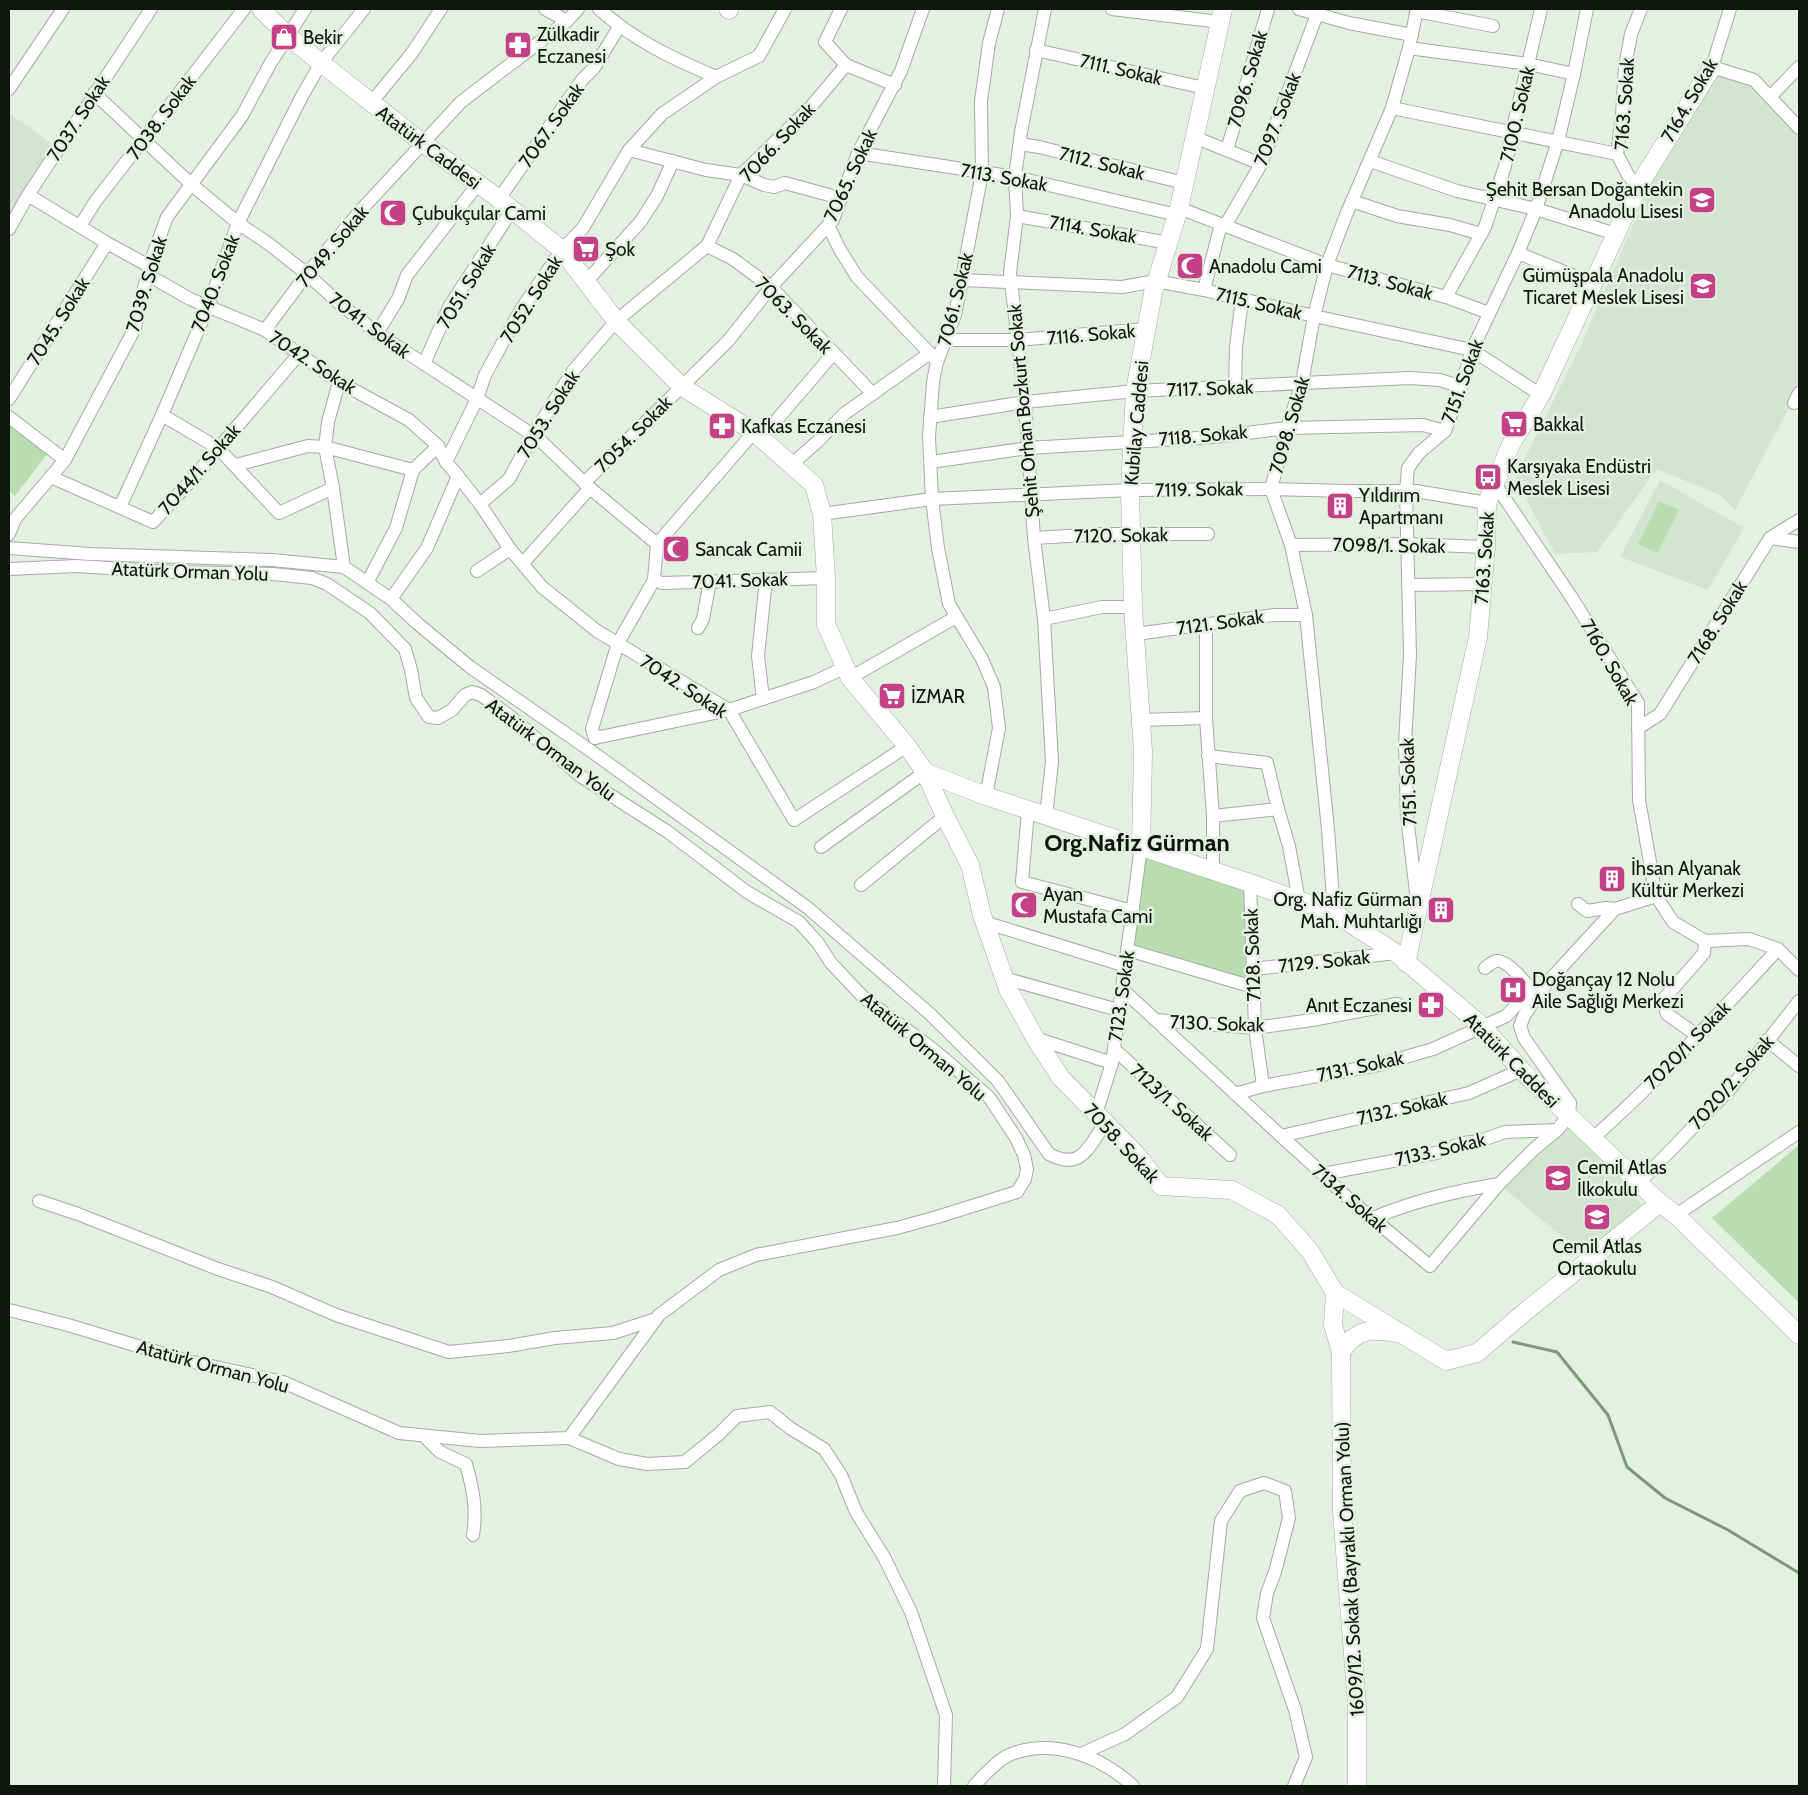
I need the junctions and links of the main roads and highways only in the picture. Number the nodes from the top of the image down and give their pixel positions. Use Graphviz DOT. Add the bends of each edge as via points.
graph roads {
  1 [pos="261,9"];
  2 [pos="1222,15"];
  3 [pos="1712,67"];
  4 [pos="1638,187"];
  5 [pos="925,772"];
  6 [pos="1141,847"];
  7 [pos="1401,958"];
  8 [pos="1660,1203"];
  9 [pos="1335,1293"];
  10 [pos="1376,1317"];
  11 [pos="1334,1325"];
  12 [pos="1404,1335"];
  13 [pos="1799,1335"];
  14 [pos="1341,1352"];
  15 [pos="1357,1786"];
  1 -- 5 [label="main road, Atatürk Caddesi" via="288,36 371,103 562,250 616,322 681,386 758,434 814,486 822,514 826,624 848,673"];
  2 -- 6 [label="main road, Kubilay Caddesi" via="1178,212 1156,281 1135,390 1130,490 1133,607 1143,752"];
  3 -- 4 [label="main road, 7164. Sokak"];
  4 -- 7 [label="main road, 7163. Sokak" via="1541,395 1511,444 1487,503 1478,637 1437,827 1418,906"];
  5 -- 6 [label="main road, Atatürk Caddesi" via="986,796"];
  5 -- 9 [label="main road, 7058. Sokak" via="970,865 984,922 1008,989 1061,1078 1137,1155 1161,1186 1232,1190 1278,1215 1310,1251"];
  6 -- 7 [label="main road, Atatürk Caddesi" via="1334,913"];
  7 -- 8 [label="main road, Atatürk Caddesi" via="1482,1026 1521,1070"];
  8 -- 12 [label="main road, 7058. Sokak" via="1477,1353 1446,1361"];
  8 -- 13 [label="main road, Atatürk Caddesi"];
  9 -- 10 [label="main road, 7058. Sokak"];
  9 -- 11 [label="main road, 1609/12. Sokak (Bayraklı Orman Yolu)"];
  10 -- 11 [label="main road" via="1346,1311 1336,1318"];
  10 -- 12 [label="main road, 7058. Sokak"];
  11 -- 14 [label="main road, 1609/12. Sokak (Bayraklı Orman Yolu)"];
  12 -- 14 [label="main road" via="1377,1329 1368,1331 1348,1341"];
  14 -- 15 [label="main road, 1609/12. Sokak (Bayraklı Orman Yolu)" via="1342,1512 1357,1706"];
}
